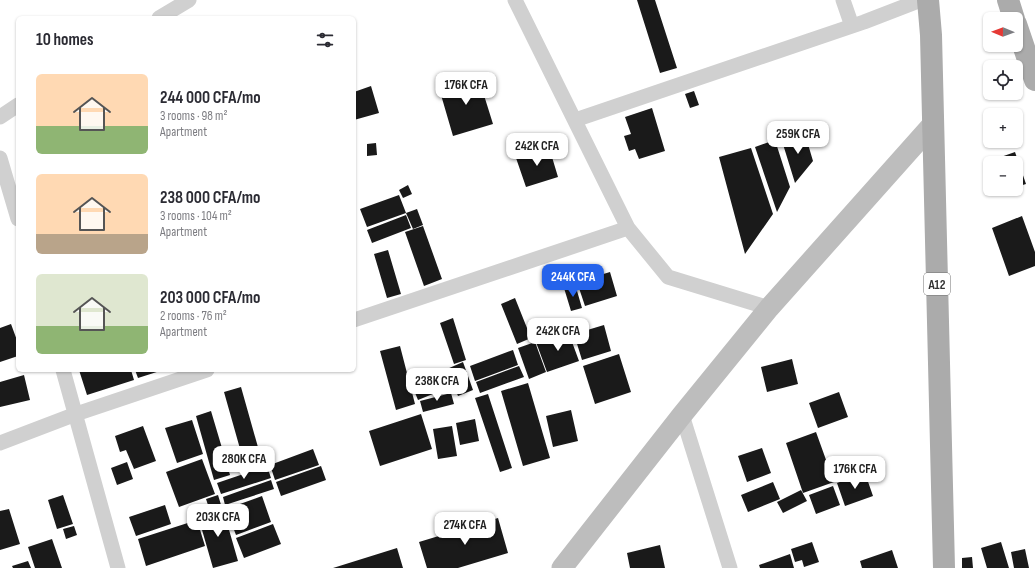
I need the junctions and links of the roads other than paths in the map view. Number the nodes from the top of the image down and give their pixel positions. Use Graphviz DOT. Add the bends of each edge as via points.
graph roads {
  1 [pos="188,0"];
  2 [pos="515,0"];
  3 [pos="843,0"];
  4 [pos="921,0"];
  5 [pos="928,0"];
  6 [pos="1008,0"];
  7 [pos="1012,12"];
  8 [pos="162,16"];
  9 [pos="852,26"];
  10 [pos="1023,45"];
  11 [pos="1035,80"];
  12 [pos="16,106"];
  13 [pos="0,117"];
  14 [pos="575,120"];
  15 [pos="933,124"];
  16 [pos="0,158"];
  17 [pos="16,212"];
  18 [pos="628,228"];
  19 [pos="769,308"];
  20 [pos="356,319"];
  21 [pos="64,372"];
  22 [pos="201,372"];
  23 [pos="76,414"];
  24 [pos="682,415"];
  25 [pos="0,443"];
  26 [pos="118,568"];
  27 [pos="562,568"];
  28 [pos="730,568"];
  29 [pos="944,568"];
  1 -- 8 [label="street"];
  2 -- 14 [label="street"];
  3 -- 9 [label="street"];
  4 -- 9 [label="street"];
  5 -- 15 [label="main road, A12"];
  6 -- 7 [label="main road"];
  9 -- 14 [label="street"];
  10 -- 11 [label="main road"];
  12 -- 13 [label="street"];
  14 -- 18 [label="street"];
  15 -- 19 [label="street"];
  15 -- 29 [label="main road, A12"];
  16 -- 17 [label="street"];
  18 -- 19 [label="street" via="668,277"];
  18 -- 20 [label="street"];
  19 -- 24 [label="street"];
  21 -- 23 [label="street"];
  22 -- 23 [label="street"];
  23 -- 25 [label="street"];
  23 -- 26 [label="street"];
  24 -- 27 [label="street"];
  24 -- 28 [label="street"];
}
